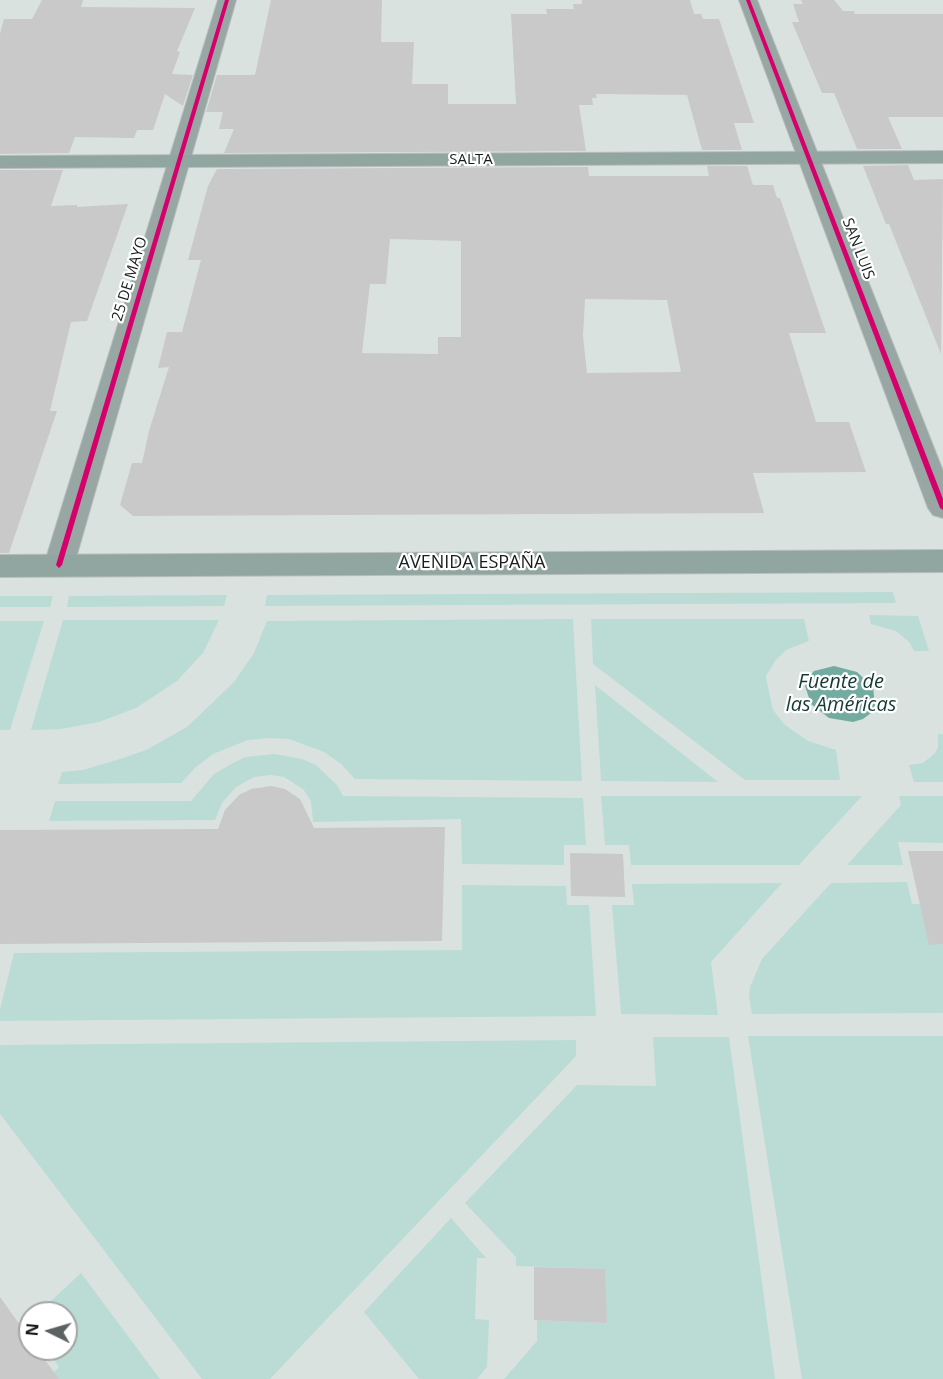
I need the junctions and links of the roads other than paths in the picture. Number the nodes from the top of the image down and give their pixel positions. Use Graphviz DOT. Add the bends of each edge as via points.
graph roads {
  1 [pos="227,0"];
  2 [pos="748,0"];
  3 [pos="943,157"];
  4 [pos="808,158"];
  5 [pos="180,161"];
  6 [pos="0,162"];
  7 [pos="943,508"];
  8 [pos="943,561"];
  9 [pos="59,565"];
  10 [pos="0,566"];
  1 -- 5 [label="street, 25 DE MAYO"];
  2 -- 4 [label="street, SAN LUIS"];
  3 -- 4 [label="main road, SALTA"];
  4 -- 5 [label="main road, SALTA"];
  4 -- 7 [label="street, SAN LUIS"];
  5 -- 6 [label="main road, SALTA"];
  5 -- 9 [label="street, 25 DE MAYO"];
  8 -- 9 [label="main road, AVENIDA ESPAÑA"];
  9 -- 10 [label="main road, AVENIDA ESPAÑA"];
}
